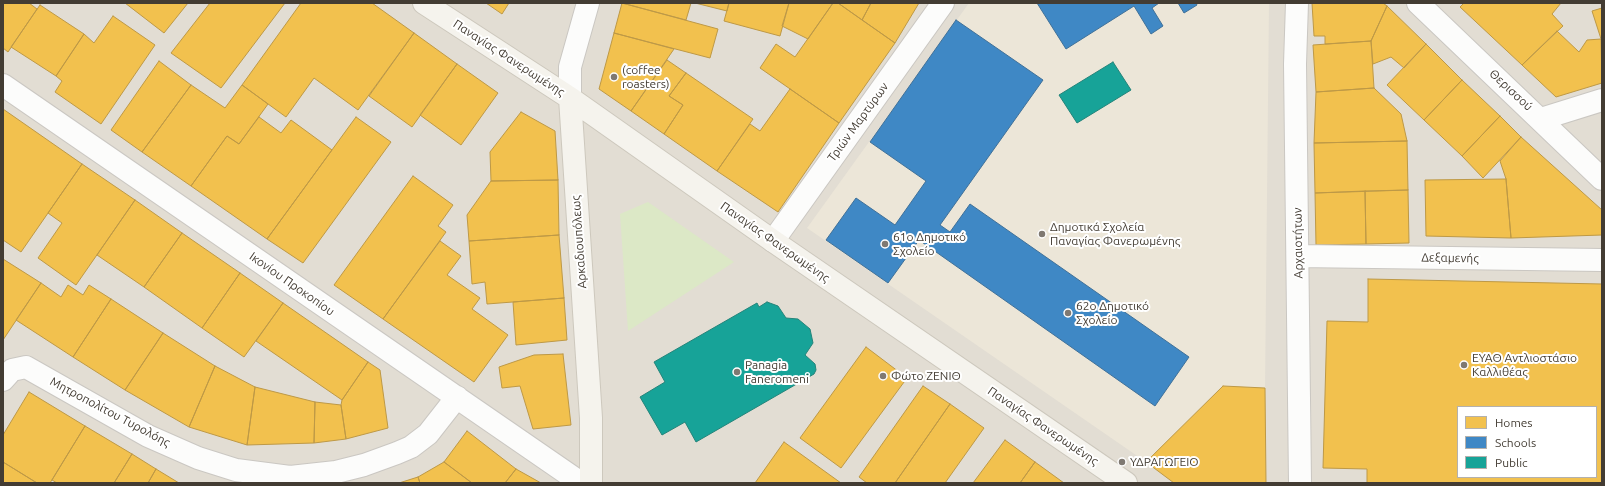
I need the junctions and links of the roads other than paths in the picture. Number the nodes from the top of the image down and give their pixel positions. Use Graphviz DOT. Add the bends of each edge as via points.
graph roads {
  1 [pos="424,3"];
  2 [pos="588,3"];
  3 [pos="943,3"];
  4 [pos="1297,3"];
  5 [pos="1418,3"];
  6 [pos="3,85"];
  7 [pos="570,98"];
  8 [pos="1602,100"];
  9 [pos="1541,119"];
  10 [pos="1602,179"];
  11 [pos="773,241"];
  12 [pos="1298,256"];
  13 [pos="1602,260"];
  14 [pos="3,380"];
  15 [pos="457,397"];
  16 [pos="581,483"];
  17 [pos="592,483"];
  18 [pos="1126,483"];
  19 [pos="1300,483"];
  1 -- 7 [label="street, Παναγίας Φανερωμένης"];
  2 -- 7 [label="street, Αρκαδιουπόλεως" via="570,68"];
  3 -- 11 [label="street, Τριών Μαρτύρων"];
  4 -- 12 [label="street, Αρχαιοτήτων" via="1295,64"];
  5 -- 9 [label="street, Θερισσού"];
  6 -- 15 [label="street, Ικονίου Προκοπίου"];
  7 -- 11 [label="street, Παναγίας Φανερωμένης"];
  7 -- 17 [label="street, Αρκαδιουπόλεως" via="591,418"];
  8 -- 9 [label="street"];
  9 -- 10 [label="street, Θερισσού"];
  11 -- 18 [label="street, Παναγίας Φανερωμένης"];
  12 -- 13 [label="street, Δεξαμενής"];
  12 -- 19 [label="street, Αρχαιοτήτων"];
  14 -- 15 [label="street, Μητροπολίτου Τυρολόης" via="12,370 26,367 148,436 198,458 236,470 290,477 336,472 364,465 411,447 428,434"];
  15 -- 16 [label="street, Ικονίου Προκοπίου"];
}
